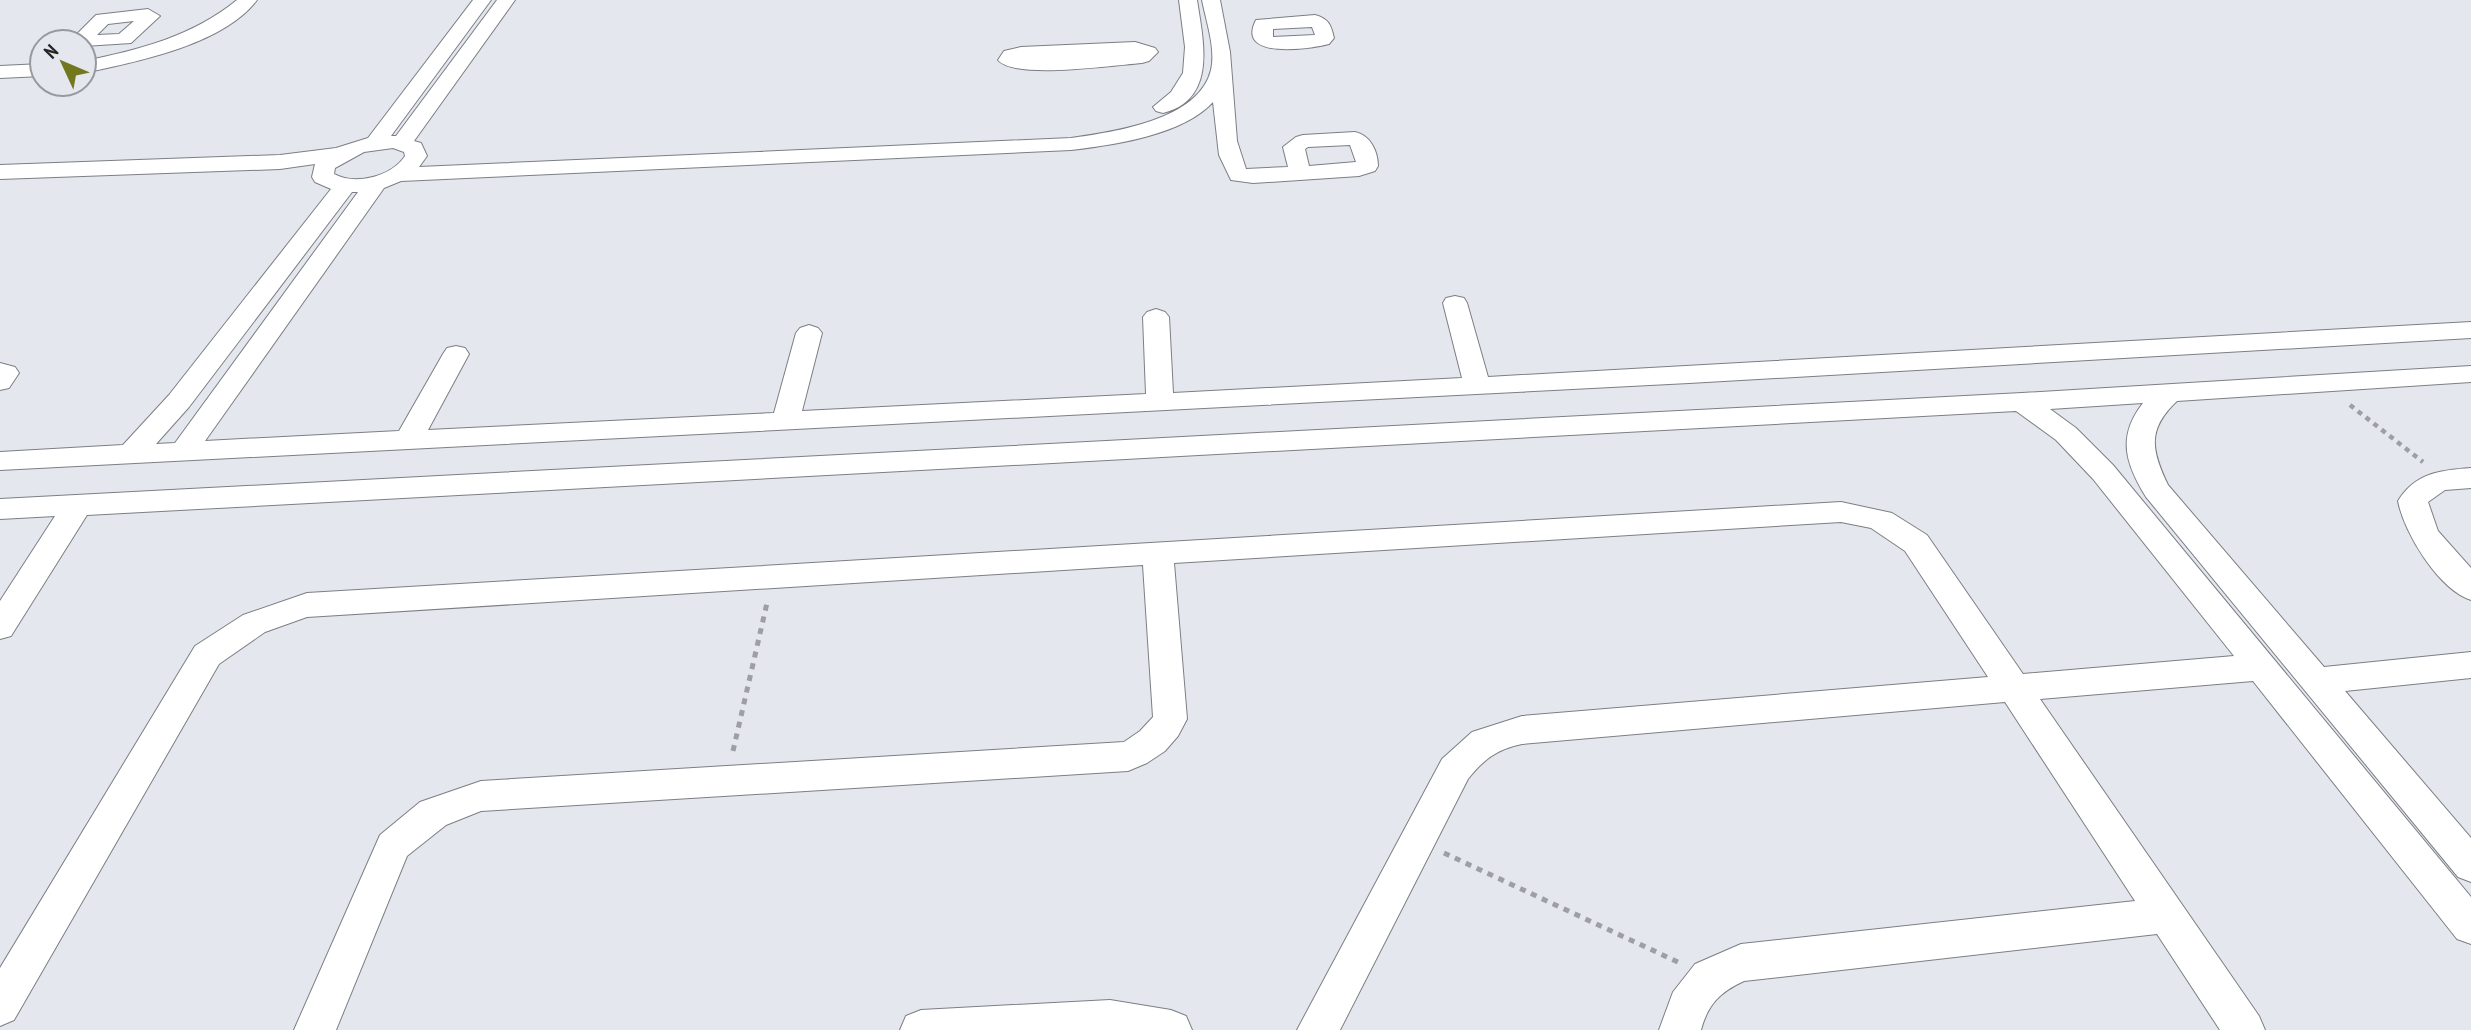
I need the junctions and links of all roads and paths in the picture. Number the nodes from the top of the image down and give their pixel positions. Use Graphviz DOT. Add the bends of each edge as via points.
graph roads {
  1 [pos="248,0"];
  2 [pos="482,0"];
  3 [pos="506,0"];
  4 [pos="1188,0"];
  5 [pos="1211,0"];
  6 [pos="1262,33"];
  7 [pos="1217,35"];
  8 [pos="1194,49"];
  9 [pos="1077,56"];
  10 [pos="98,64"];
  11 [pos="28,71"];
  12 [pos="0,72"];
  13 [pos="1221,72"];
  14 [pos="28,78"];
  15 [pos="14,88"];
  16 [pos="1162,125"];
  17 [pos="1227,139"];
  18 [pos="375,143"];
  19 [pos="409,150"];
  20 [pos="779,150"];
  21 [pos="340,154"];
  22 [pos="0,172"];
  23 [pos="1300,173"];
  24 [pos="387,178"];
  25 [pos="334,181"];
  26 [pos="0,187"];
  27 [pos="1455,303"];
  28 [pos="1156,317"];
  29 [pos="2471,330"];
  30 [pos="809,333"];
  31 [pos="456,354"];
  32 [pos="0,371"];
  33 [pos="2471,374"];
  34 [pos="1689,375"];
  35 [pos="1580,381"];
  36 [pos="0,382"];
  37 [pos="2322,384"];
  38 [pos="1477,386"];
  39 [pos="2168,394"];
  40 [pos="179,401"];
  41 [pos="219,402"];
  42 [pos="1160,402"];
  43 [pos="2022,402"];
  44 [pos="1712,418"];
  45 [pos="786,420"];
  46 [pos="1586,426"];
  47 [pos="409,439"];
  48 [pos="185,449"];
  49 [pos="132,453"];
  50 [pos="0,461"];
  51 [pos="2459,479"];
  52 [pos="2157,490"];
  53 [pos="2118,492"];
  54 [pos="77,506"];
  55 [pos="0,509"];
  56 [pos="1158,554"];
  57 [pos="773,578"];
  58 [pos="2471,588"];
  59 [pos="0,627"];
  60 [pos="2471,665"];
  61 [pos="2262,667"];
  62 [pos="2315,681"];
  63 [pos="2015,689"];
  64 [pos="725,783"];
  65 [pos="1417,841"];
  66 [pos="2471,865"];
  67 [pos="2168,915"];
  68 [pos="2471,926"];
  69 [pos="1709,977"];
  70 [pos="0,1006"];
  71 [pos="315,1030"];
  72 [pos="921,1030"];
  73 [pos="1171,1030"];
  74 [pos="1318,1030"];
  75 [pos="1680,1030"];
  76 [pos="2244,1030"];
  1 -- 10 [label="street" via="224,19 182,38"];
  2 -- 18 [label="street"];
  3 -- 19 [label="street"];
  4 -- 8 [label="street"];
  5 -- 7 [label="street"];
  6 -- 7 [label="street"];
  7 -- 13 [label="street"];
  8 -- 9 [label="street" via="1148,52 1142,57"];
  8 -- 20 [label="street" via="1195,74 1188,87 1163,107 1125,122 1068,132"];
  11 -- 12 [label="street"];
  13 -- 16 [label="street" via="1202,100"];
  13 -- 17 [label="street"];
  14 -- 15 [label="street"];
  16 -- 17 [label="street" via="1202,130"];
  16 -- 20 [label="street" via="1071,144"];
  17 -- 23 [label="street" via="1239,174"];
  18 -- 19 [label="street"];
  18 -- 21 [label="street"];
  19 -- 20 [label="street"];
  19 -- 24 [label="street" via="410,165"];
  20 -- 24 [label="street"];
  21 -- 22 [label="street" via="281,162"];
  21 -- 25 [label="street" via="324,166"];
  24 -- 25 [label="street"];
  24 -- 41 [label="street"];
  25 -- 26 [label="street" via="271,177"];
  25 -- 40 [label="street"];
  27 -- 38 [label="street"];
  28 -- 42 [label="street"];
  29 -- 34 [label="street"];
  30 -- 45 [label="street"];
  31 -- 47 [label="street"];
  32 -- 36 [label="street" via="6,373"];
  33 -- 37 [label="street"];
  34 -- 35 [label="street"];
  34 -- 44 [label="street" via="1686,392 1699,410"];
  35 -- 38 [label="street"];
  35 -- 46 [label="street" via="1599,400 1598,414"];
  37 -- 39 [label="street"];
  37 -- 51 [label="path"];
  38 -- 42 [label="street"];
  39 -- 43 [label="street"];
  39 -- 52 [label="street" via="2152,407 2142,424 2139,443 2144,466"];
  40 -- 41 [label="street"];
  40 -- 49 [label="street"];
  41 -- 48 [label="street"];
  42 -- 45 [label="street"];
  43 -- 44 [label="street"];
  43 -- 53 [label="street" via="2066,434"];
  44 -- 46 [label="street"];
  45 -- 47 [label="street"];
  46 -- 54 [label="street"];
  47 -- 48 [label="street"];
  48 -- 49 [label="street"];
  49 -- 50 [label="street"];
  51 -- 58 [label="street" via="2424,487 2413,501 2415,521"];
  52 -- 53 [label="street"];
  52 -- 62 [label="street"];
  53 -- 61 [label="street"];
  54 -- 55 [label="street"];
  54 -- 59 [label="street"];
  56 -- 57 [label="street"];
  56 -- 63 [label="street" via="1861,514 1883,519 1916,543"];
  56 -- 64 [label="street" via="1170,719 1142,750 1128,756"];
  57 -- 64 [label="path"];
  57 -- 70 [label="street" via="307,605 261,618 207,655"];
  60 -- 62 [label="street"];
  61 -- 63 [label="street"];
  61 -- 68 [label="street"];
  62 -- 66 [label="street"];
  63 -- 65 [label="street" via="1494,735 1471,749 1455,769"];
  63 -- 67 [label="street"];
  64 -- 71 [label="street" via="481,796 433,811 393,846"];
  65 -- 69 [label="path"];
  65 -- 74 [label="street"];
  67 -- 69 [label="street" via="1741,963"];
  67 -- 76 [label="street"];
  69 -- 75 [label="street" via="1687,1006"];
  72 -- 73 [label="street" via="1110,1020"];
}
